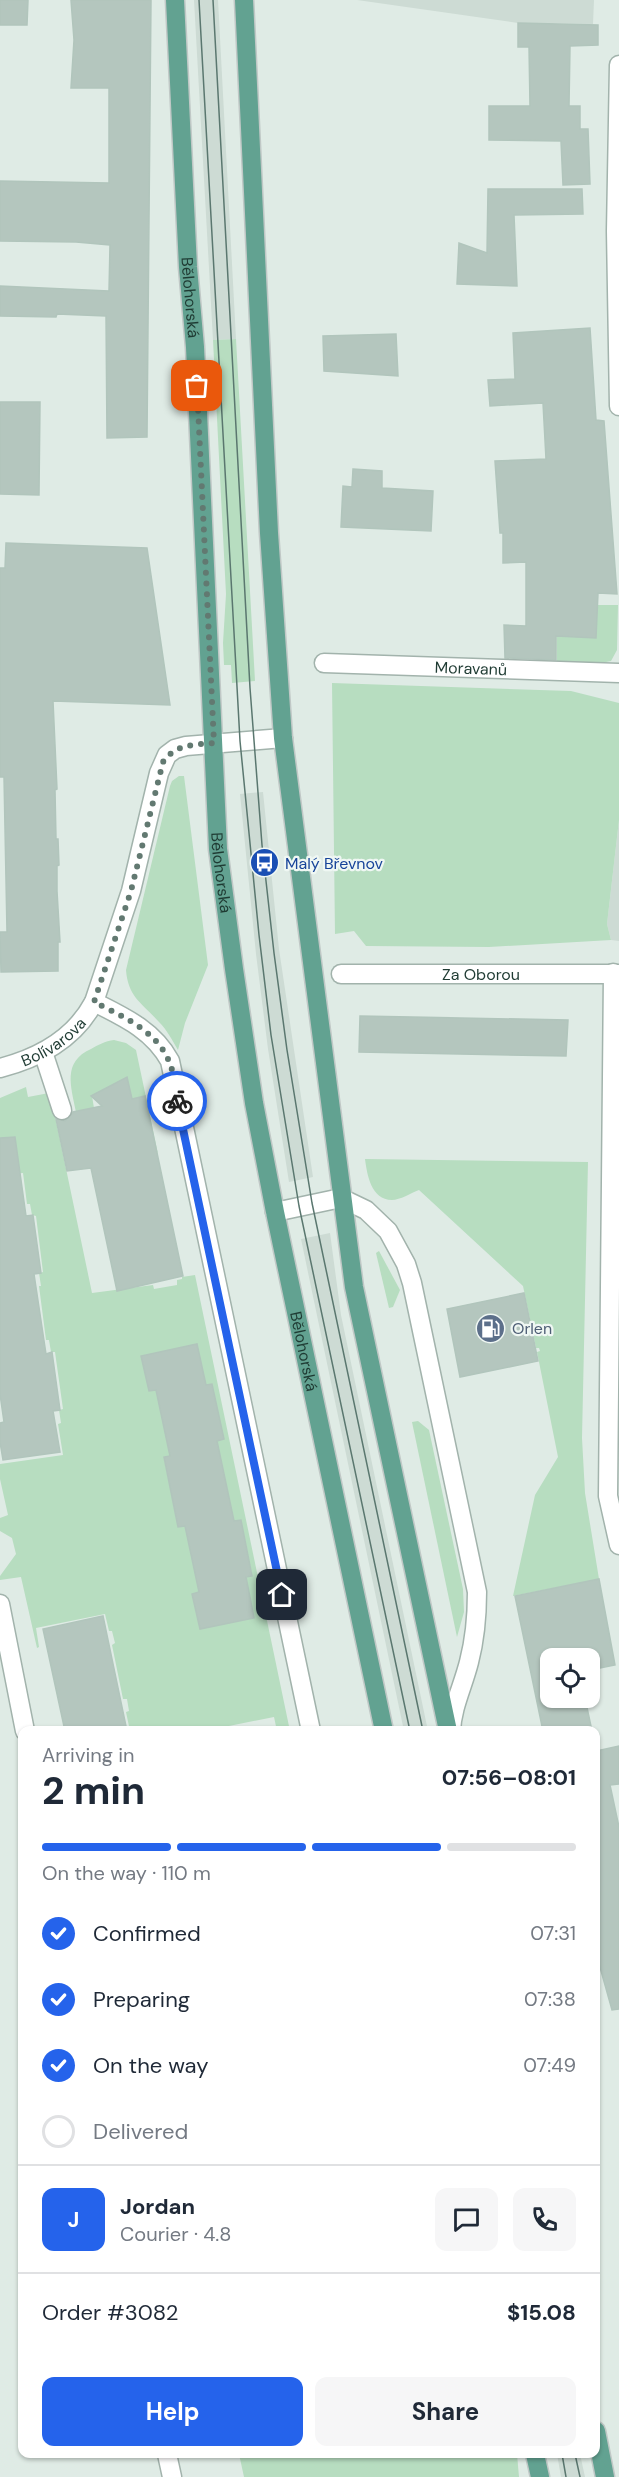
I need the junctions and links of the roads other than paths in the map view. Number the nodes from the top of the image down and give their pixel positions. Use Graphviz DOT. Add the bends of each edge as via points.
graph roads {
  1 [pos="175,0"];
  2 [pos="244,0"];
  3 [pos="619,65"];
  4 [pos="619,406"];
  5 [pos="324,663"];
  6 [pos="619,673"];
  7 [pos="283,738"];
  8 [pos="214,743"];
  9 [pos="341,974"];
  10 [pos="616,974"];
  11 [pos="94,1002"];
  12 [pos="43,1052"];
  13 [pos="0,1068"];
  14 [pos="62,1110"];
  15 [pos="341,1198"];
  16 [pos="275,1212"];
  17 [pos="619,1545"];
  18 [pos="0,1604"];
  19 [pos="24,1726"];
  20 [pos="309,1726"];
  21 [pos="383,1726"];
  22 [pos="448,1726"];
  23 [pos="450,1726"];
  24 [pos="600,2451"];
  25 [pos="168,2458"];
  26 [pos="172,2477"];
  27 [pos="605,2477"];
  1 -- 8 [label="main road, Bělohorská"];
  2 -- 7 [label="main road" via="269,533"];
  3 -- 4 [label="street" via="616,231"];
  5 -- 6 [label="street, Moravanů"];
  7 -- 8 [label="street, Bolívarova"];
  7 -- 15 [label="main road"];
  8 -- 11 [label="street, Bolívarova" via="179,747 163,762 131,891"];
  8 -- 16 [label="main road, Bělohorská" via="219,860 254,1102"];
  9 -- 10 [label="street, Za Oborou"];
  10 -- 17 [label="street" via="608,1496"];
  11 -- 12 [label="street, Bolívarova" via="76,1028"];
  11 -- 20 [label="street, Bolívarova" via="128,1019 161,1044 170,1061"];
  12 -- 13 [label="street, Bolívarova"];
  12 -- 14 [label="street"];
  15 -- 16 [label="street"];
  15 -- 22 [label="main road" via="354,1287"];
  15 -- 23 [label="street" via="375,1216 406,1264 474,1572 477,1619"];
  16 -- 21 [label="main road, Bělohorská"];
  18 -- 19 [label="street"];
  24 -- 27 [label="main road"];
  25 -- 26 [label="street"];
}
